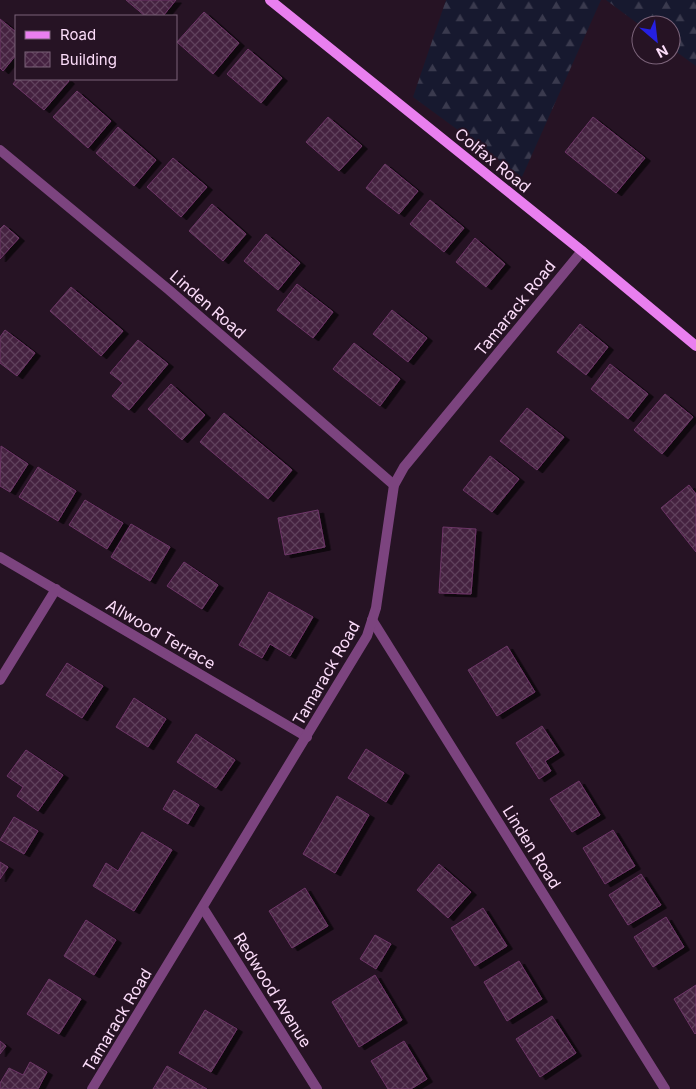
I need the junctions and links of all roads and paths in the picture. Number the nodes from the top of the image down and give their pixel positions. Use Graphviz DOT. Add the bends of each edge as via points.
graph roads {
  1 [pos="270,0"];
  2 [pos="0,150"];
  3 [pos="582,251"];
  4 [pos="696,346"];
  5 [pos="394,485"];
  6 [pos="0,556"];
  7 [pos="56,589"];
  8 [pos="372,620"];
  9 [pos="0,680"];
  10 [pos="307,737"];
  11 [pos="203,908"];
  12 [pos="92,1089"];
  13 [pos="317,1089"];
  14 [pos="665,1089"];
  1 -- 3 [label="main road, Colfax Road"];
  2 -- 5 [label="street, Linden Road" via="169,290"];
  3 -- 4 [label="main road, Colfax Road"];
  3 -- 5 [label="street, Tamarack Road" via="404,467"];
  5 -- 8 [label="street, Tamarack Road"];
  6 -- 7 [label="street, Allwood Terrace"];
  7 -- 9 [label="street"];
  7 -- 10 [label="street, Allwood Terrace"];
  8 -- 10 [label="street, Tamarack Road" via="368,636"];
  8 -- 14 [label="street, Linden Road"];
  10 -- 11 [label="street, Tamarack Road"];
  11 -- 12 [label="street, Tamarack Road"];
  11 -- 13 [label="street, Redwood Avenue"];
}
